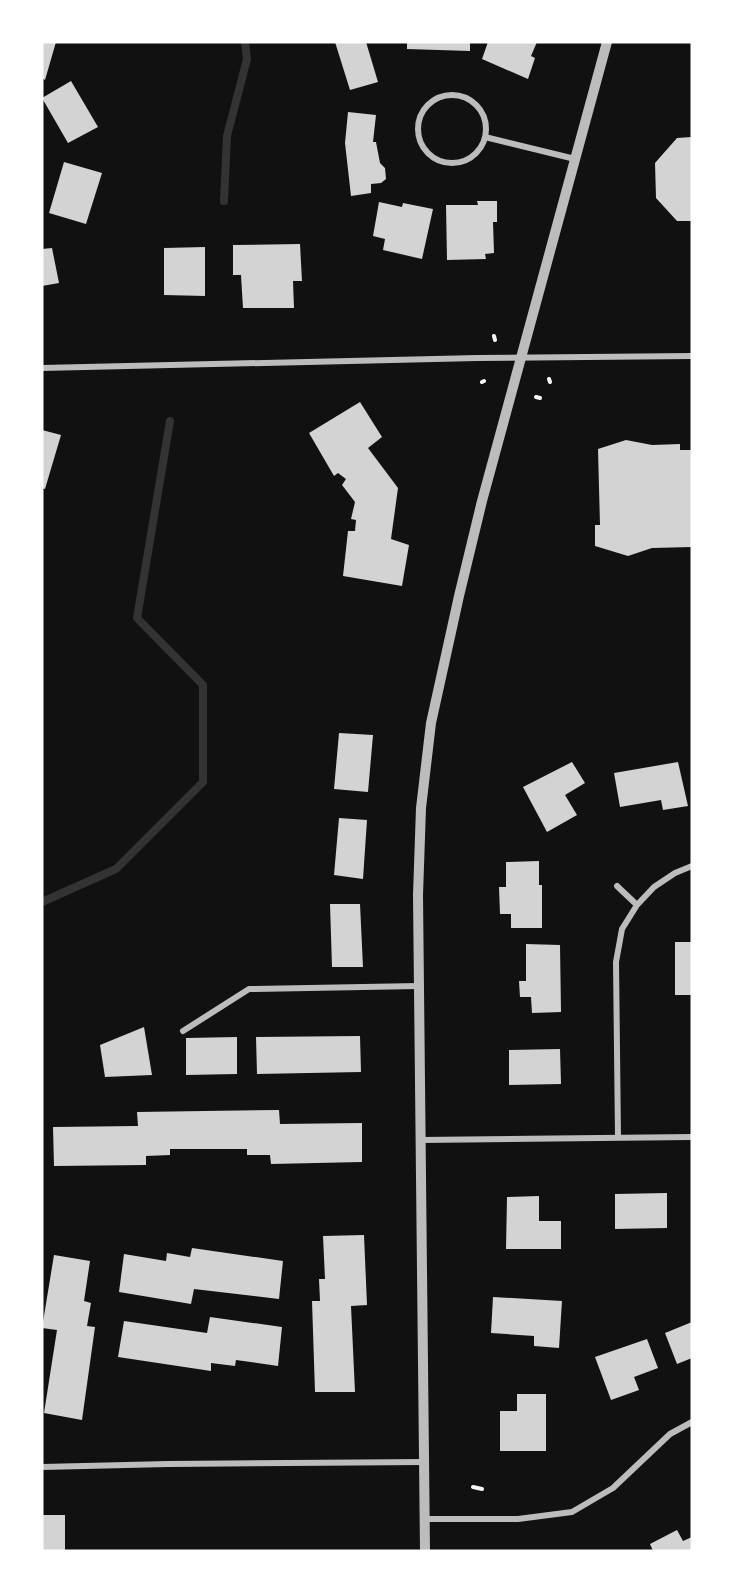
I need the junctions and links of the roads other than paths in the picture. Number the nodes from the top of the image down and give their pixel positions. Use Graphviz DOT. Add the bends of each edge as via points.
graph roads {
  1 [pos="608,42"];
  2 [pos="485,137"];
  3 [pos="575,159"];
  4 [pos="692,356"];
  5 [pos="523,357"];
  6 [pos="42,368"];
  7 [pos="692,866"];
  8 [pos="617,886"];
  9 [pos="637,905"];
  10 [pos="418,986"];
  11 [pos="183,1031"];
  12 [pos="618,1137"];
  13 [pos="692,1137"];
  14 [pos="420,1140"];
  15 [pos="692,1422"];
  16 [pos="424,1462"];
  17 [pos="42,1467"];
  18 [pos="425,1519"];
  19 [pos="425,1551"];
  1 -- 3 [label="street"];
  2 -- 2 [label="street" via="486,126 477,105 457,96 435,100 421,116 418,127 424,148 442,162 464,161 474,155"];
  2 -- 3 [label="street"];
  3 -- 5 [label="street"];
  4 -- 5 [label="street"];
  5 -- 6 [label="street"];
  5 -- 10 [label="street" via="480,512 431,723 420,808"];
  7 -- 9 [label="street" via="675,873"];
  8 -- 9 [label="street"];
  9 -- 12 [label="street" via="622,929 616,962"];
  10 -- 11 [label="street" via="249,989"];
  10 -- 14 [label="street"];
  12 -- 13 [label="street"];
  12 -- 14 [label="street"];
  14 -- 16 [label="street"];
  15 -- 18 [label="street" via="670,1434 613,1488 572,1512 518,1519"];
  16 -- 17 [label="street"];
  16 -- 18 [label="street"];
  18 -- 19 [label="street"];
}
